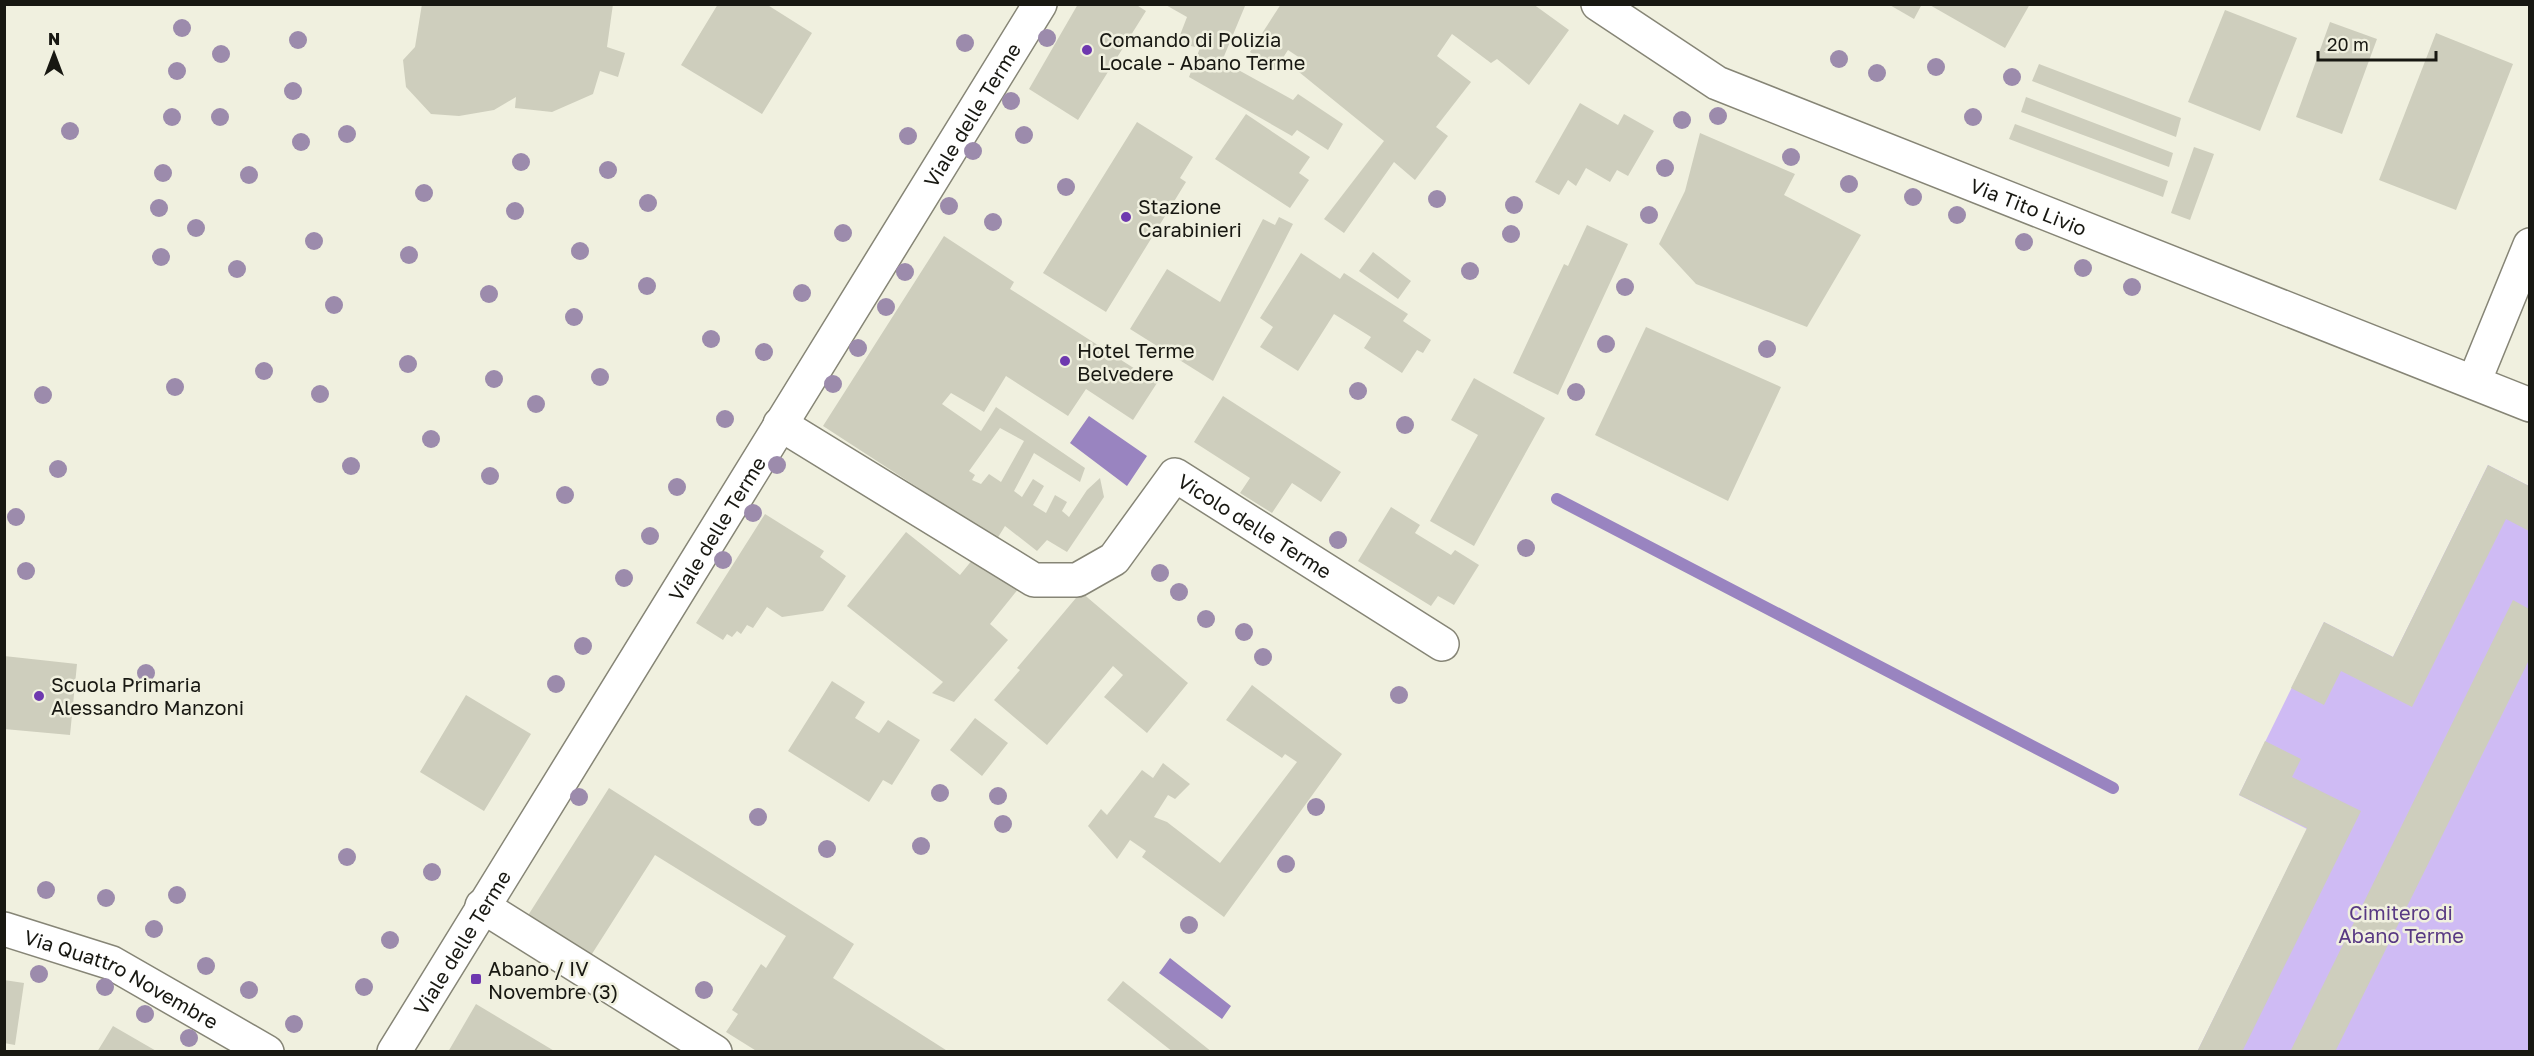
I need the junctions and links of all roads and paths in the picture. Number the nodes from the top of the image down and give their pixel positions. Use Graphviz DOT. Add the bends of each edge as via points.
graph roads {
  1 [pos="1040,4"];
  2 [pos="1598,4"];
  3 [pos="2529,245"];
  4 [pos="2474,382"];
  5 [pos="2529,405"];
  6 [pos="780,424"];
  7 [pos="1442,644"];
  8 [pos="482,906"];
  9 [pos="4,929"];
  10 [pos="267,1052"];
  11 [pos="394,1052"];
  12 [pos="715,1052"];
  1 -- 6 [label="street, Viale delle Terme"];
  2 -- 4 [label="street, Via Tito Livio" via="1717,83"];
  3 -- 4 [label="street"];
  4 -- 5 [label="street, Via Tito Livio"];
  6 -- 7 [label="street, Vicolo delle Terme" via="1034,580 1077,580 1114,559 1175,475"];
  6 -- 8 [label="street, Viale delle Terme"];
  8 -- 11 [label="street, Viale delle Terme"];
  8 -- 12 [label="street"];
  9 -- 10 [label="street, Via Quattro Novembre" via="112,963"];
}
